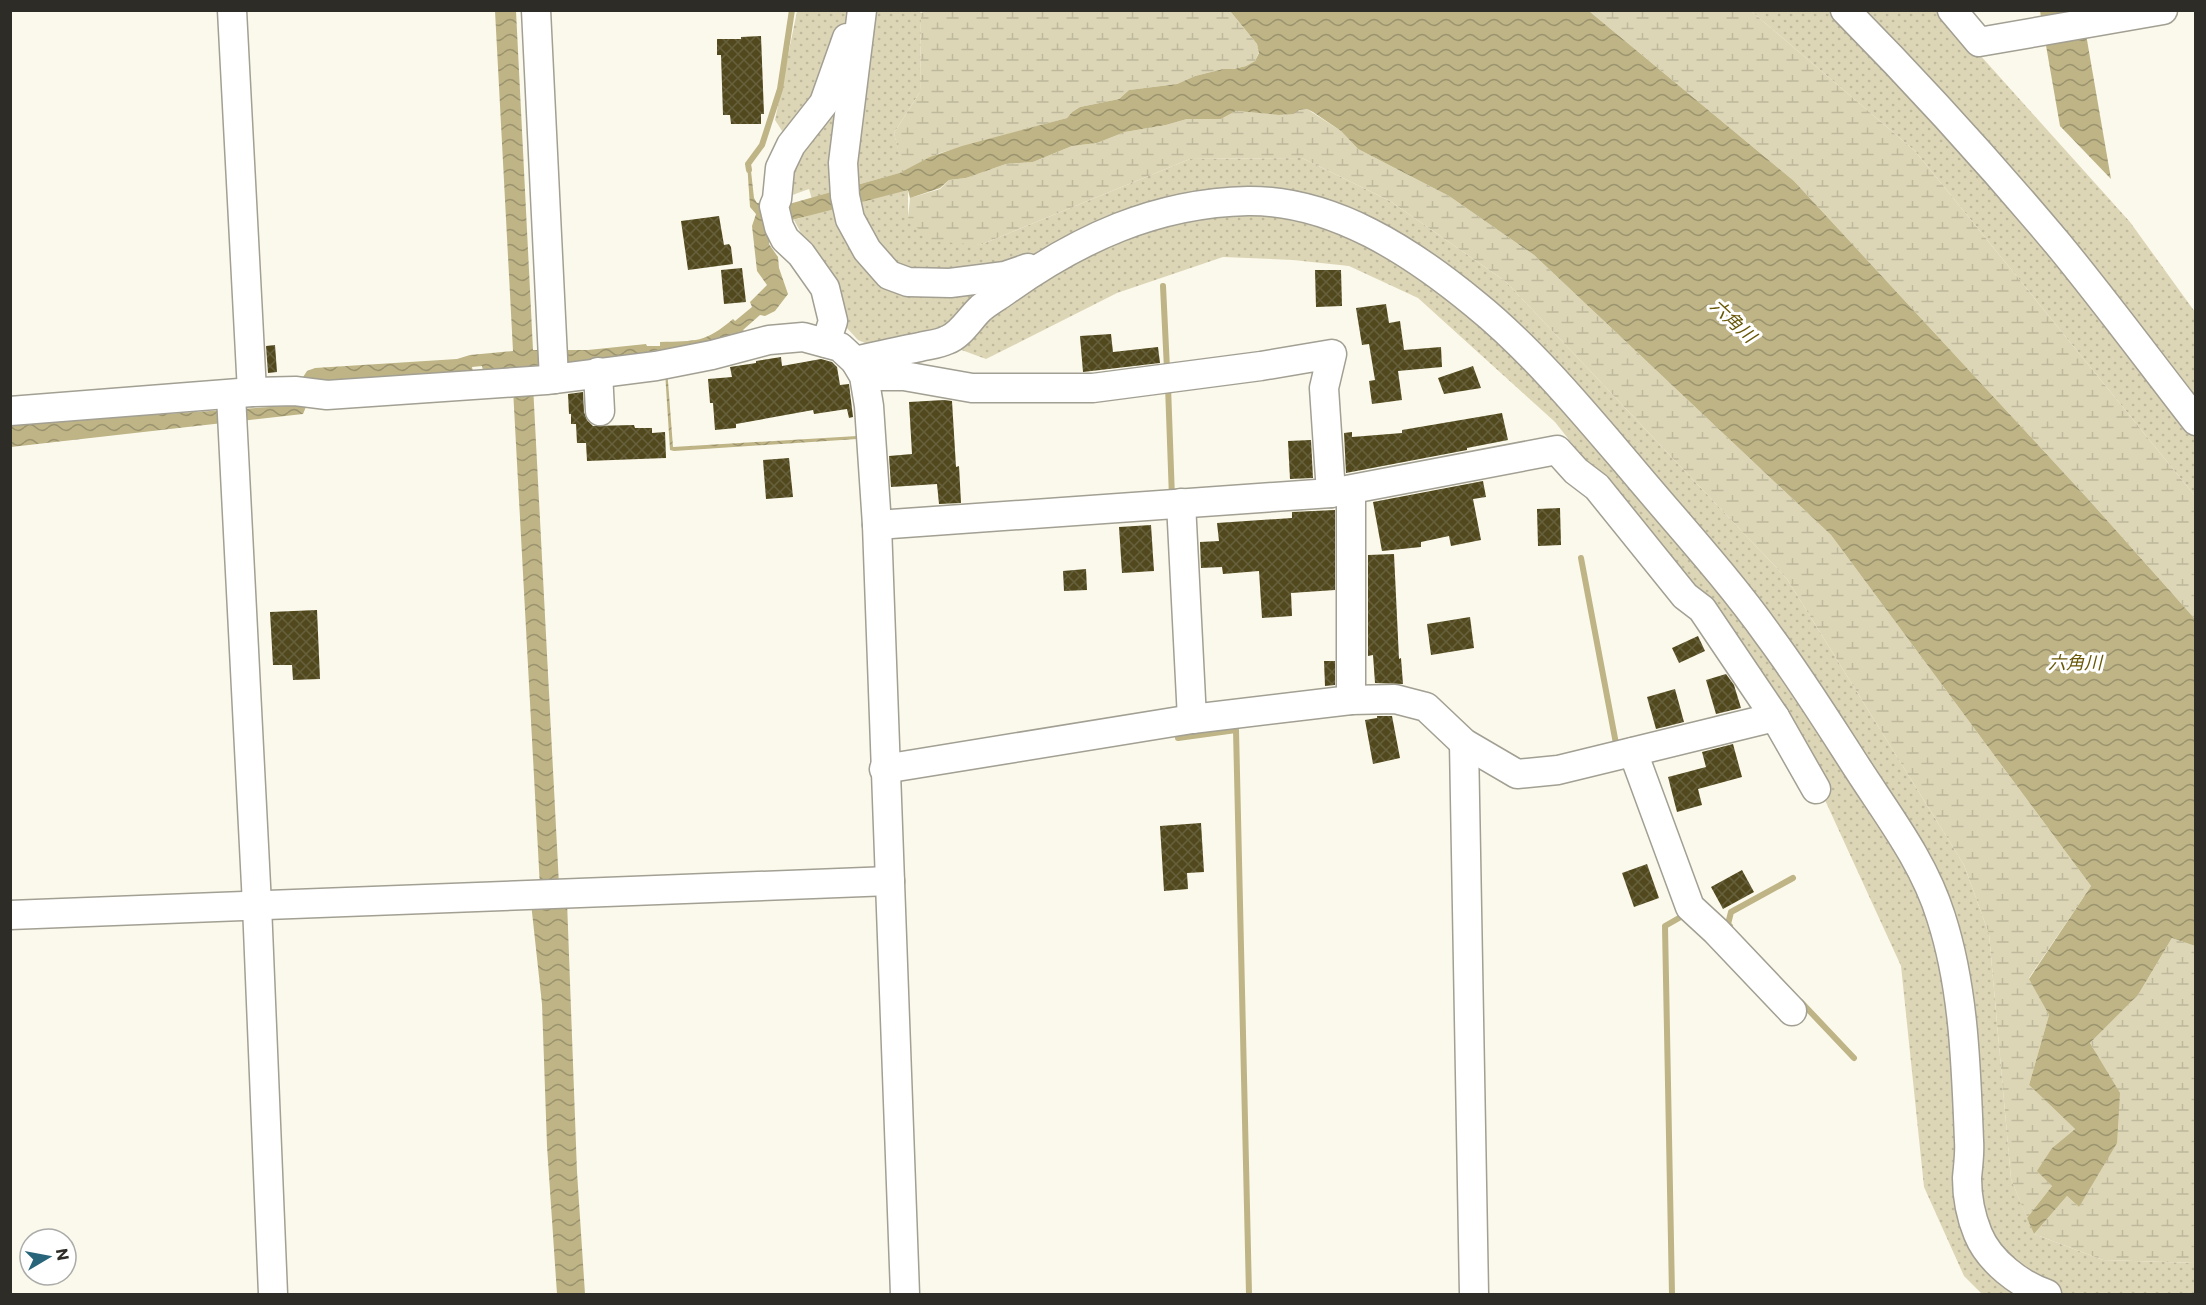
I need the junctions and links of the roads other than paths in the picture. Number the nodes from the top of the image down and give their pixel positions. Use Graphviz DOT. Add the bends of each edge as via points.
graph roads {
  1 [pos="232,10"];
  2 [pos="536,10"];
  3 [pos="857,10"];
  4 [pos="862,10"];
  5 [pos="1845,10"];
  6 [pos="1952,10"];
  7 [pos="2163,10"];
  8 [pos="1045,263"];
  9 [pos="826,343"];
  10 [pos="860,368"];
  11 [pos="598,372"];
  12 [pos="550,380"];
  13 [pos="237,404"];
  14 [pos="10,411"];
  15 [pos="600,411"];
  16 [pos="2196,421"];
  17 [pos="1341,491"];
  18 [pos="1174,503"];
  19 [pos="877,525"];
  20 [pos="1351,700"];
  21 [pos="1775,717"];
  22 [pos="1182,721"];
  23 [pos="1464,751"];
  24 [pos="1622,754"];
  25 [pos="884,770"];
  26 [pos="1816,789"];
  27 [pos="890,881"];
  28 [pos="257,905"];
  29 [pos="10,915"];
  30 [pos="1792,1011"];
  31 [pos="1984,1246"];
  32 [pos="273,1294"];
  33 [pos="904,1294"];
  34 [pos="1474,1294"];
  35 [pos="2011,1294"];
  36 [pos="2047,1294"];
  1 -- 13 [label="street"];
  2 -- 12 [label="street" via="552,339"];
  3 -- 9 [label="street" via="824,103 791,145 780,168 777,199 776,216 785,239 825,288 833,321"];
  4 -- 8 [label="street" via="843,163 850,219 867,250 889,275 908,282 950,283 1005,276"];
  5 -- 16 [label="street" via="1938,107 2058,244"];
  6 -- 7 [label="street" via="1979,42"];
  8 -- 10 [label="street" via="981,309 950,340"];
  8 -- 31 [label="street" via="1112,229 1162,213 1252,201 1302,206 1355,225 1410,256 1478,306 1539,364 1766,631 1901,832 1928,882 1947,940 1964,1031 1970,1149 1967,1182"];
  9 -- 10 [label="street" via="840,347"];
  9 -- 11 [label="street" via="803,337 769,340 712,356"];
  10 -- 17 [label="street" via="972,388 1093,388 1332,354 1324,388"];
  10 -- 19 [label="street" via="869,406"];
  11 -- 12 [label="street"];
  11 -- 15 [label="street"];
  12 -- 13 [label="street" via="327,395 303,392"];
  13 -- 14 [label="street"];
  13 -- 28 [label="street"];
  17 -- 18 [label="street"];
  17 -- 20 [label="street"];
  17 -- 21 [label="street" via="1557,450 1597,487 1685,596 1702,609"];
  18 -- 19 [label="street"];
  18 -- 22 [label="street"];
  19 -- 25 [label="street"];
  20 -- 22 [label="street"];
  20 -- 23 [label="street" via="1395,699 1426,707"];
  21 -- 24 [label="street"];
  21 -- 26 [label="street"];
  22 -- 25 [label="street"];
  23 -- 24 [label="street" via="1517,774 1558,770"];
  23 -- 34 [label="street"];
  24 -- 30 [label="street" via="1690,907"];
  25 -- 27 [label="street"];
  27 -- 28 [label="street"];
  27 -- 33 [label="street"];
  28 -- 29 [label="street"];
  28 -- 32 [label="street"];
  31 -- 35 [label="street" via="1984,1263"];
  31 -- 36 [label="street" via="2002,1267"];
}
